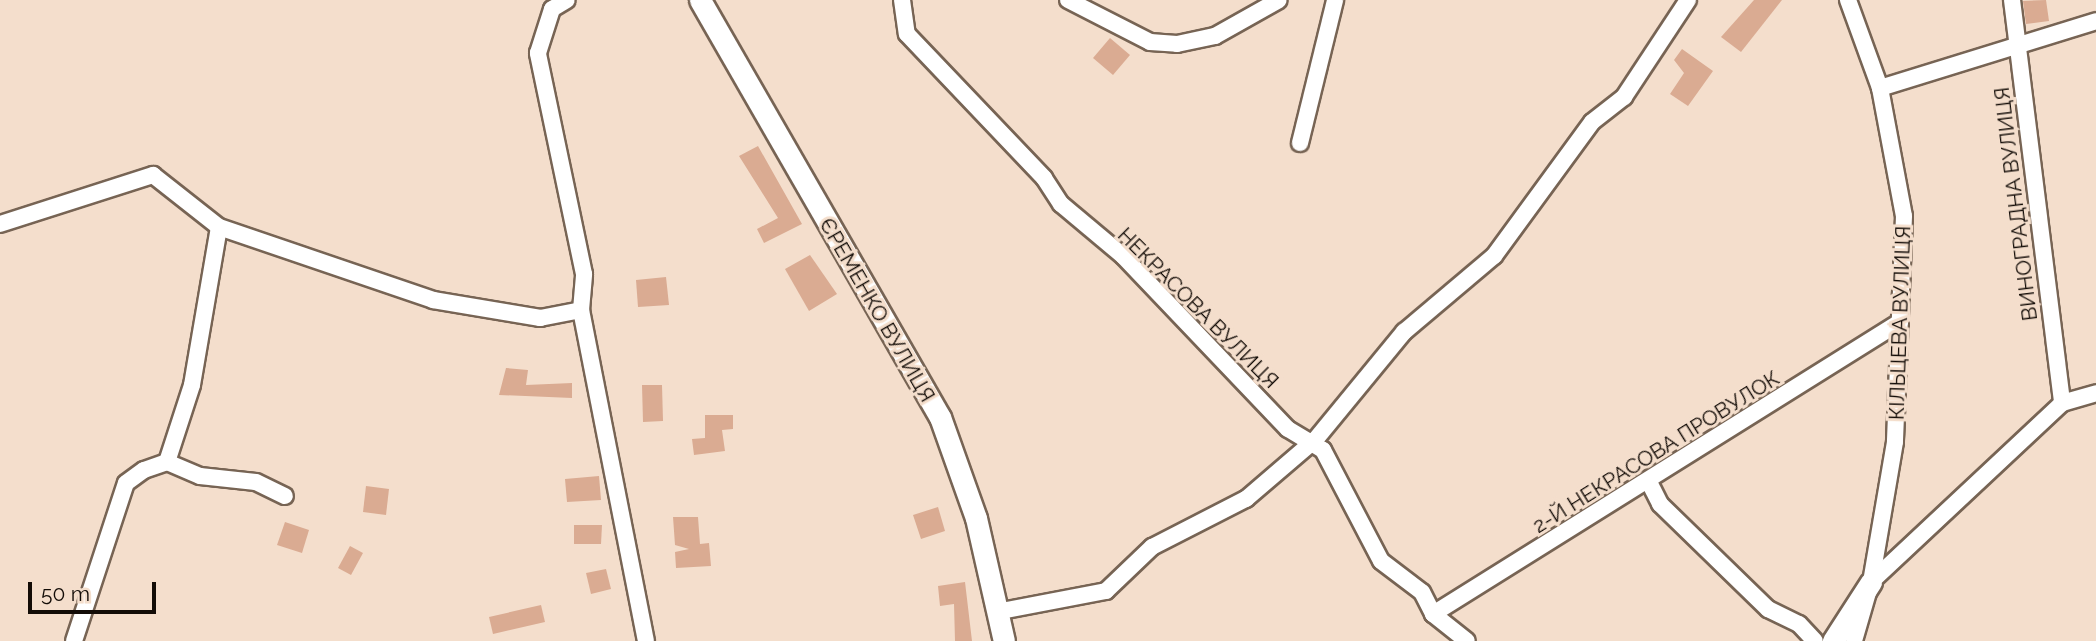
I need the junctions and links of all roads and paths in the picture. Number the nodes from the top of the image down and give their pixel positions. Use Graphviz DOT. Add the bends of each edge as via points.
graph roads {
  1 [pos="567,0"];
  2 [pos="700,0"];
  3 [pos="902,0"];
  4 [pos="1068,0"];
  5 [pos="1279,0"];
  6 [pos="1335,0"];
  7 [pos="1688,0"];
  8 [pos="1848,0"];
  9 [pos="2012,0"];
  10 [pos="2096,21"];
  11 [pos="2018,43"];
  12 [pos="1880,88"];
  13 [pos="1300,143"];
  14 [pos="0,224"];
  15 [pos="219,227"];
  16 [pos="580,310"];
  17 [pos="1900,322"];
  18 [pos="2096,393"];
  19 [pos="2062,403"];
  20 [pos="1311,443"];
  21 [pos="167,462"];
  22 [pos="1649,482"];
  23 [pos="285,496"];
  24 [pos="1871,582"];
  25 [pos="996,612"];
  26 [pos="1433,614"];
  27 [pos="74,641"];
  28 [pos="646,641"];
  29 [pos="1004,641"];
  30 [pos="1467,641"];
  31 [pos="1815,641"];
  32 [pos="1833,641"];
  33 [pos="1854,641"];
  1 -- 16 [label="street" via="552,9 538,54 584,274"];
  2 -- 25 [label="street, ЄРЕМЕНКО ВУЛИЦЯ" via="940,417 976,518"];
  3 -- 20 [label="street, НЕКРАСОВА ВУЛИЦЯ" via="906,34 1044,178 1061,204 1123,256 1288,429"];
  4 -- 5 [label="street" via="1150,42 1177,44 1214,36"];
  6 -- 13 [label="street"];
  7 -- 20 [label="street" via="1624,97 1592,122 1494,256 1404,332"];
  8 -- 12 [label="street, КІЛЬЦЕВА ВУЛИЦЯ"];
  9 -- 11 [label="street, ВИНОГРАДНА ВУЛИЦЯ"];
  10 -- 11 [label="street"];
  11 -- 12 [label="street"];
  11 -- 19 [label="street, ВИНОГРАДНА ВУЛИЦЯ"];
  12 -- 17 [label="street, КІЛЬЦЕВА ВУЛИЦЯ" via="1904,216"];
  14 -- 15 [label="street" via="153,175"];
  15 -- 16 [label="street" via="433,300 540,318"];
  15 -- 21 [label="street" via="192,385"];
  16 -- 28 [label="street"];
  17 -- 22 [label="street, 2-Й НЕКРАСОВА ПРОВУЛОК"];
  17 -- 24 [label="street, КІЛЬЦЕВА ВУЛИЦЯ" via="1895,442"];
  18 -- 19 [label="street"];
  19 -- 24 [label="street"];
  20 -- 25 [label="street" via="1246,499 1152,547 1106,591"];
  20 -- 26 [label="street, НЕКРАСОВА ВУЛИЦЯ" via="1323,450 1381,561 1422,592"];
  21 -- 23 [label="street" via="200,476 256,482"];
  21 -- 27 [label="street" via="126,483"];
  22 -- 26 [label="street, 2-Й НЕКРАСОВА ПРОВУЛОК"];
  22 -- 31 [label="street" via="1660,504 1768,609 1799,624"];
  24 -- 32 [label="street, КІЛЬЦЕВА ВУЛИЦЯ"];
  24 -- 33 [label="street"];
  25 -- 29 [label="street, ЄРЕМЕНКО ВУЛИЦЯ"];
  26 -- 30 [label="street, НЕКРАСОВА ВУЛИЦЯ"];
}
